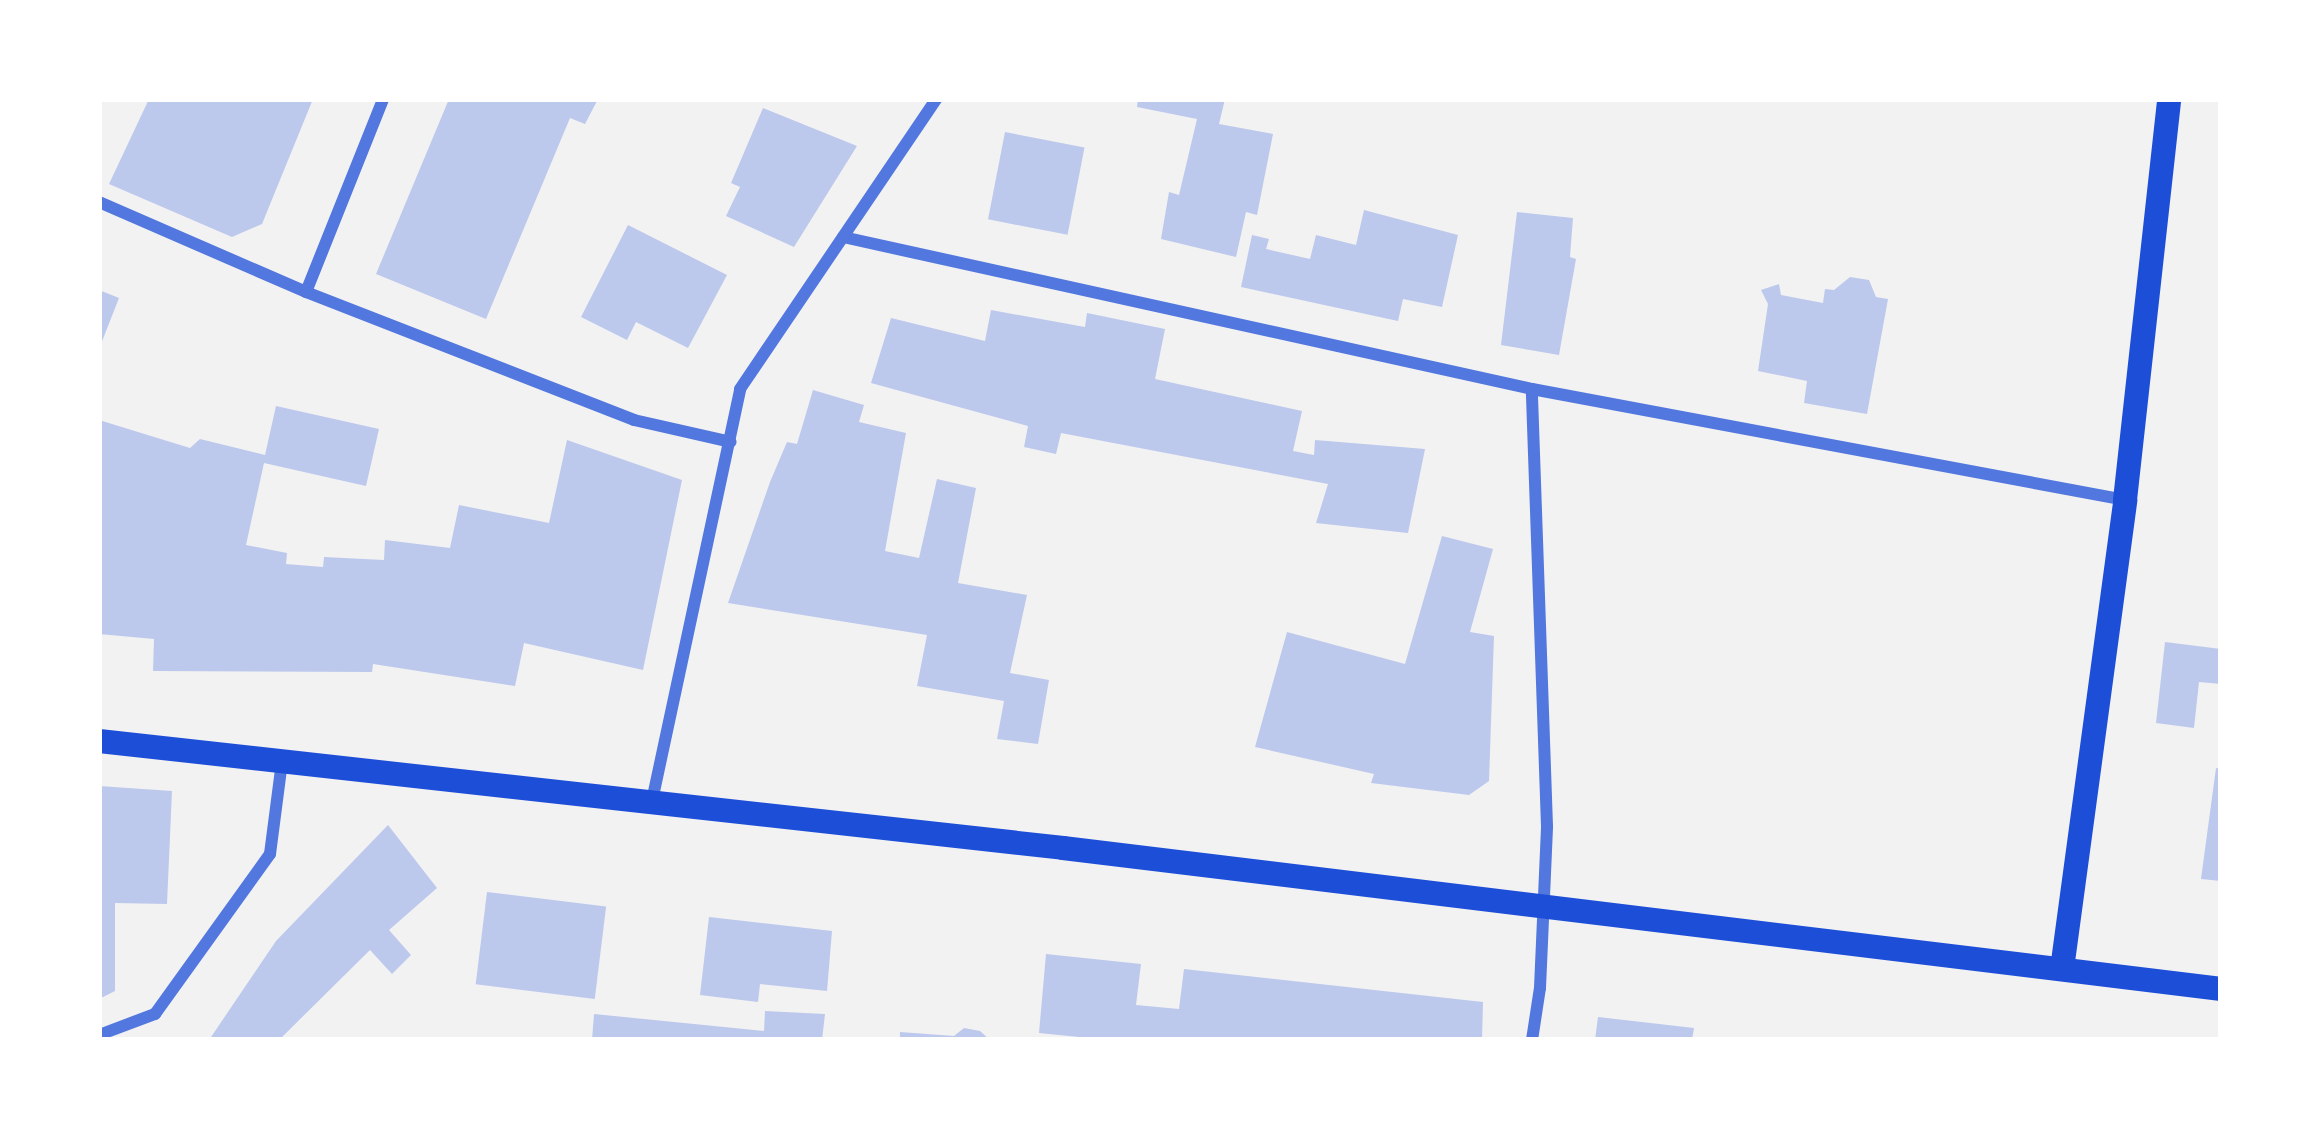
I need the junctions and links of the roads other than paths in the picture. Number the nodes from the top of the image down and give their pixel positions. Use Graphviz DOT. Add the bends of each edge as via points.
graph roads {
  1 [pos="383,99"];
  2 [pos="936,99"];
  3 [pos="2169,99"];
  4 [pos="99,202"];
  5 [pos="843,237"];
  6 [pos="306,292"];
  7 [pos="1532,389"];
  8 [pos="730,442"];
  9 [pos="2125,500"];
  10 [pos="99,741"];
  11 [pos="282,760"];
  12 [pos="652,801"];
  13 [pos="1542,906"];
  14 [pos="2062,969"];
  15 [pos="2221,988"];
  16 [pos="99,1035"];
  17 [pos="1532,1040"];
  1 -- 6 [label="street"];
  2 -- 5 [label="street"];
  3 -- 9 [label="main road"];
  4 -- 6 [label="street"];
  5 -- 7 [label="street"];
  5 -- 8 [label="street" via="740,389"];
  6 -- 8 [label="street" via="634,420"];
  7 -- 9 [label="street"];
  7 -- 13 [label="street" via="1547,826"];
  8 -- 12 [label="street"];
  9 -- 14 [label="main road"];
  10 -- 11 [label="main road"];
  11 -- 12 [label="main road"];
  11 -- 16 [label="street" via="270,854 154,1014"];
  12 -- 13 [label="main road"];
  13 -- 14 [label="main road"];
  13 -- 17 [label="street"];
  14 -- 15 [label="main road"];
}
